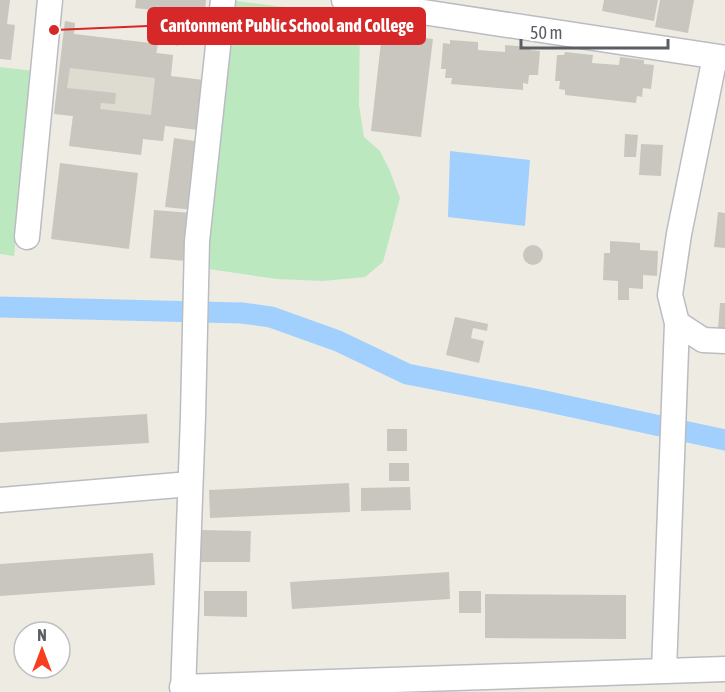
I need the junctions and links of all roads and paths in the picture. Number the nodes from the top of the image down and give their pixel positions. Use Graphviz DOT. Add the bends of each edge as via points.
graph roads {
  1 [pos="50,0"];
  2 [pos="223,0"];
  3 [pos="344,0"];
  4 [pos="720,57"];
  5 [pos="27,237"];
  6 [pos="677,323"];
  7 [pos="725,341"];
  8 [pos="190,484"];
  9 [pos="0,500"];
  10 [pos="725,669"];
  11 [pos="663,671"];
  12 [pos="183,689"];
  1 -- 5 [label="street"];
  2 -- 8 [label="street" via="197,241"];
  3 -- 4 [label="street"];
  4 -- 6 [label="street" via="679,234 670,295"];
  6 -- 7 [label="street" via="703,340"];
  6 -- 11 [label="street"];
  8 -- 9 [label="street"];
  8 -- 12 [label="street"];
  10 -- 11 [label="street"];
  11 -- 12 [label="street"];
}
